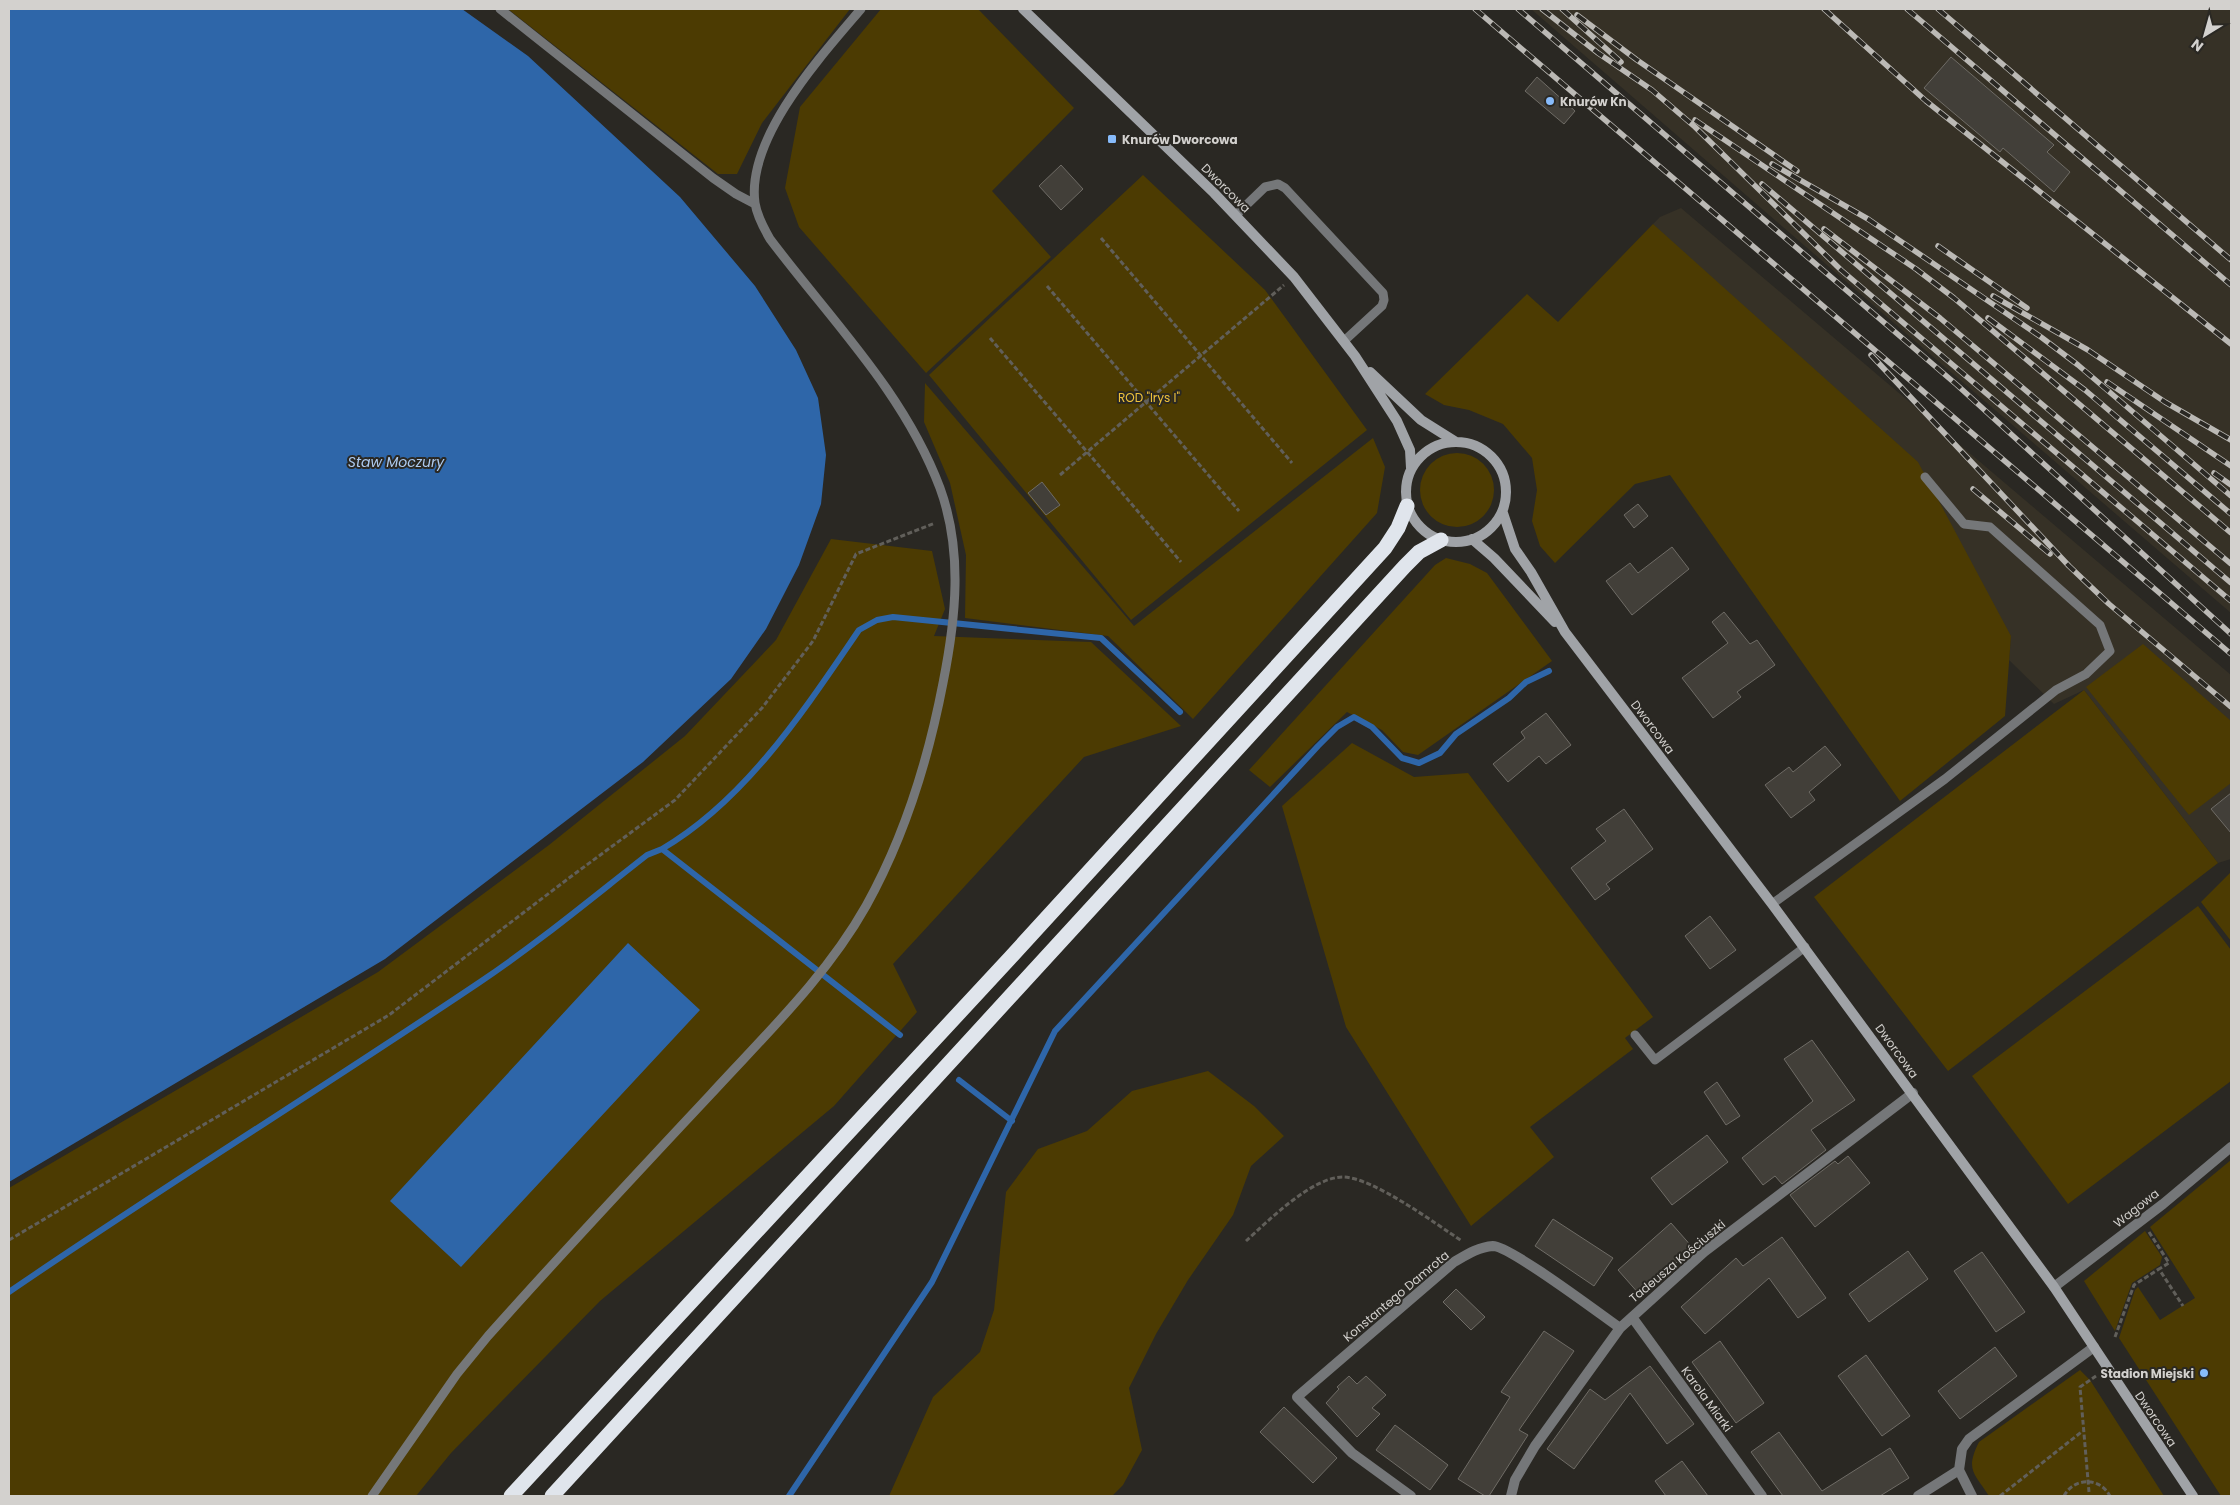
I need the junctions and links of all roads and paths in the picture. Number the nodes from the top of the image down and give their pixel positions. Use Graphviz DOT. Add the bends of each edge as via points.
graph roads {
  1 [pos="500,9"];
  2 [pos="860,9"];
  3 [pos="1023,9"];
  4 [pos="755,204"];
  5 [pos="1236,215"];
  6 [pos="1101,238"];
  7 [pos="1294,277"];
  8 [pos="1047,286"];
  9 [pos="990,338"];
  10 [pos="1344,341"];
  11 [pos="1200,356"];
  12 [pos="1355,356"];
  13 [pos="1146,402"];
  14 [pos="1456,442"];
  15 [pos="1087,452"];
  16 [pos="1292,463"];
  17 [pos="1411,468"];
  18 [pos="1060,475"];
  19 [pos="1925,477"];
  20 [pos="1407,506"];
  21 [pos="1238,511"];
  22 [pos="1502,513"];
  23 [pos="947,518"];
  24 [pos="1472,539"];
  25 [pos="1441,540"];
  26 [pos="1181,562"];
  27 [pos="1565,632"];
  28 [pos="1772,904"];
  29 [pos="1805,947"];
  30 [pos="1635,1035"];
  31 [pos="1913,1094"];
  32 [pos="2231,1147"];
  33 [pos="2142,1220"];
  34 [pos="9,1240"];
  35 [pos="1246,1241"];
  36 [pos="1476,1250"];
  37 [pos="2159,1269"];
  38 [pos="2054,1286"];
  39 [pos="2183,1306"];
  40 [pos="1632,1317"];
  41 [pos="1620,1328"];
  42 [pos="2115,1337"];
  43 [pos="2094,1347"];
  44 [pos="2107,1368"];
  45 [pos="2084,1430"];
  46 [pos="1959,1470"];
  47 [pos="2088,1481"];
  48 [pos="2089,1492"];
  49 [pos="372,1496"];
  50 [pos="511,1496"];
  51 [pos="552,1496"];
  52 [pos="1411,1496"];
  53 [pos="1511,1496"];
  54 [pos="1762,1496"];
  55 [pos="1918,1496"];
  56 [pos="1972,1496"];
  57 [pos="2000,1496"];
  58 [pos="2064,1496"];
  59 [pos="2110,1496"];
  60 [pos="2193,1496"];
  1 -- 4 [label="lane" via="713,178"];
  2 -- 4 [label="lane" via="778,118 758,170"];
  3 -- 5 [label="main road, Dworcowa"];
  4 -- 23 [label="lane" via="770,238 891,394 933,471"];
  5 -- 7 [label="main road, Dworcowa"];
  5 -- 10 [label="lane" via="1265,187 1278,184 1383,293 1382,306"];
  6 -- 11 [label="path"];
  7 -- 10 [label="main road, Dworcowa"];
  7 -- 11 [label="path"];
  8 -- 13 [label="path"];
  9 -- 15 [label="path"];
  10 -- 12 [label="main road, Dworcowa"];
  11 -- 13 [label="path"];
  11 -- 16 [label="path"];
  12 -- 14 [label="main road, Dworcowa" via="1411,411"];
  12 -- 17 [label="main road, Dworcowa" via="1400,428 1410,450"];
  13 -- 15 [label="path"];
  13 -- 21 [label="path"];
  14 -- 17 [label="main road" via="1428,450"];
  14 -- 22 [label="main road" via="1484,450 1502,472 1506,486"];
  15 -- 18 [label="path"];
  15 -- 26 [label="path"];
  17 -- 20 [label="main road" via="1405,493"];
  19 -- 28 [label="lane" via="1964,524 1990,528 2100,625 2110,651 2086,674 2056,690 1930,790"];
  20 -- 25 [label="main road" via="1420,527"];
  20 -- 50 [label="highway" via="1385,548"];
  22 -- 24 [label="main road" via="1493,526"];
  22 -- 27 [label="main road, Dworcowa" via="1514,549"];
  23 -- 34 [label="path" via="856,554 813,641 762,708 674,800 389,1015"];
  23 -- 49 [label="lane" via="956,577 955,611 932,734 901,835 865,907 813,982 488,1336 457,1374"];
  24 -- 25 [label="main road"];
  24 -- 27 [label="main road, Dworcowa"];
  25 -- 51 [label="highway" via="1419,552 1405,566"];
  27 -- 28 [label="main road, Dworcowa"];
  28 -- 29 [label="main road, Dworcowa"];
  29 -- 30 [label="lane" via="1654,1060"];
  29 -- 31 [label="main road, Dworcowa"];
  31 -- 38 [label="main road, Dworcowa"];
  31 -- 40 [label="street, Tadeusza Kościuszki" via="1704,1252"];
  32 -- 33 [label="street, Wagowa"];
  33 -- 37 [label="path" via="2169,1263"];
  33 -- 38 [label="street, Wagowa"];
  35 -- 36 [label="path" via="1301,1194 1341,1176 1355,1178 1390,1195"];
  36 -- 41 [label="street, Konstantego Damrota" via="1495,1246 1530,1264"];
  36 -- 52 [label="street, Konstantego Damrota" via="1454,1262 1297,1397 1352,1453"];
  37 -- 39 [label="path"];
  37 -- 42 [label="path" via="2134,1285"];
  38 -- 43 [label="main road, Dworcowa"];
  40 -- 41 [label="street, Tadeusza Kościuszki"];
  40 -- 54 [label="street, Karola Miarki"];
  41 -- 53 [label="street, Tadeusza Kościuszki" via="1535,1446 1515,1480"];
  43 -- 44 [label="main road, Dworcowa"];
  43 -- 46 [label="street" via="1969,1439 1962,1449"];
  44 -- 45 [label="path" via="2080,1387"];
  44 -- 60 [label="main road, Dworcowa"];
  45 -- 47 [label="path"];
  45 -- 57 [label="path"];
  46 -- 55 [label="street"];
  46 -- 56 [label="street"];
  47 -- 48 [label="path"];
  47 -- 58 [label="path" via="2072,1486"];
  47 -- 59 [label="path" via="2103,1487"];
}
